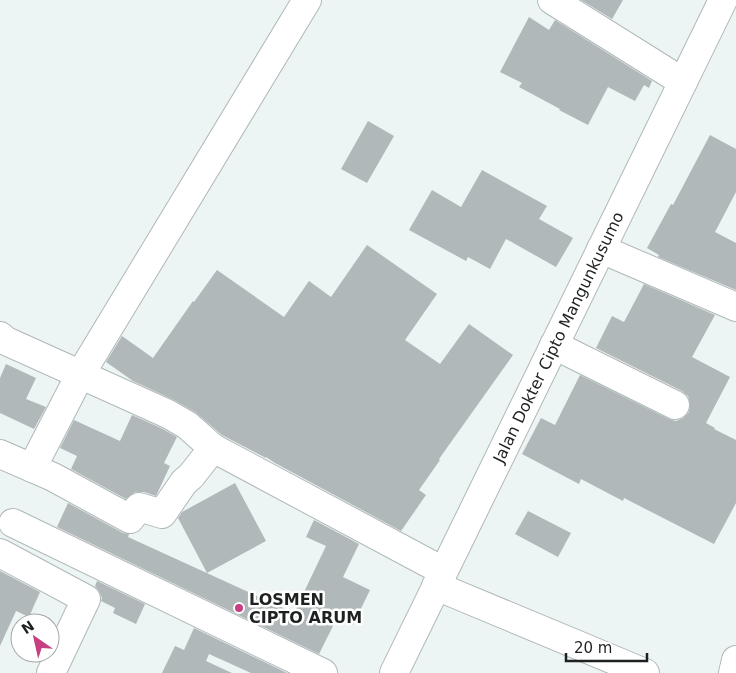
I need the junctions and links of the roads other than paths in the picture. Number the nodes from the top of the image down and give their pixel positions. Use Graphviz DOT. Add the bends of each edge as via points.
graph roads {
  1 [pos="307,0"];
  2 [pos="552,0"];
  3 [pos="723,0"];
  4 [pos="683,82"];
  5 [pos="601,249"];
  6 [pos="736,307"];
  7 [pos="0,336"];
  8 [pos="554,344"];
  9 [pos="80,375"];
  10 [pos="675,405"];
  11 [pos="213,448"];
  12 [pos="0,454"];
  13 [pos="32,468"];
  14 [pos="13,523"];
  15 [pos="0,553"];
  16 [pos="440,579"];
  17 [pos="736,660"];
  18 [pos="51,673"];
  19 [pos="323,673"];
  20 [pos="394,673"];
  21 [pos="645,673"];
  22 [pos="732,673"];
  1 -- 9 [label="street"];
  2 -- 4 [label="street"];
  3 -- 4 [label="street, Jalan Dokter Cipto Mangunkusumo"];
  4 -- 5 [label="street, Jalan Dokter Cipto Mangunkusumo"];
  5 -- 6 [label="street"];
  5 -- 8 [label="street, Jalan Dokter Cipto Mangunkusumo"];
  7 -- 9 [label="street"];
  8 -- 10 [label="street"];
  8 -- 16 [label="street, Jalan Dokter Cipto Mangunkusumo"];
  9 -- 11 [label="street" via="168,414 187,425"];
  9 -- 13 [label="street"];
  11 -- 13 [label="street" via="162,514 139,507 130,519"];
  11 -- 16 [label="street"];
  12 -- 13 [label="street"];
  14 -- 19 [label="street"];
  15 -- 18 [label="street" via="86,599"];
  16 -- 20 [label="street, Jalan Dokter Cipto Mangunkusumo"];
  16 -- 21 [label="street"];
  17 -- 22 [label="street"];
}
